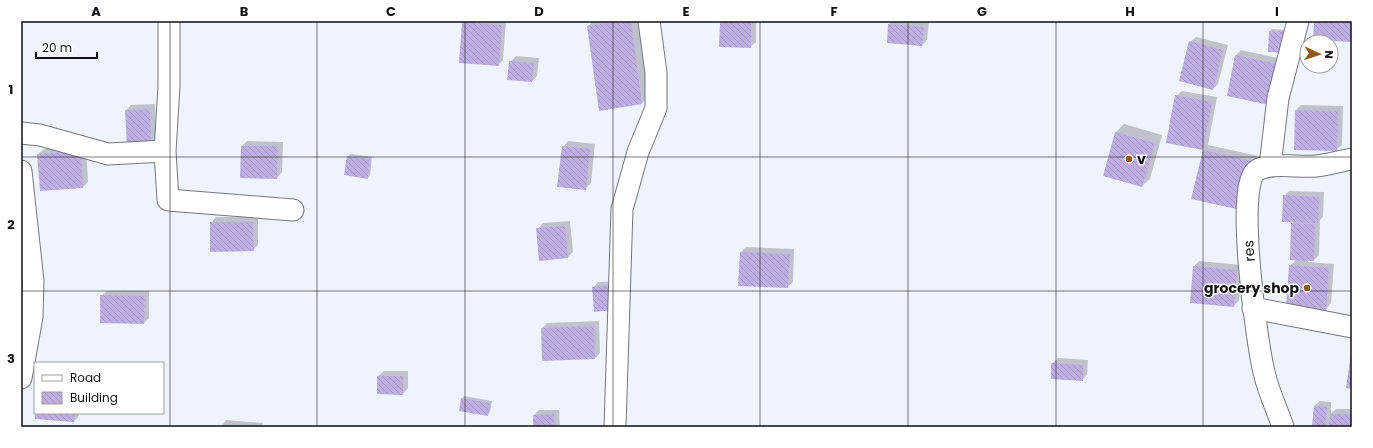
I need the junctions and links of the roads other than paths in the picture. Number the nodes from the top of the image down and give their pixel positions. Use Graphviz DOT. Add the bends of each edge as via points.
graph roads {
  1 [pos="169,21"];
  2 [pos="649,21"];
  3 [pos="1298,21"];
  4 [pos="21,133"];
  5 [pos="166,151"];
  6 [pos="1352,159"];
  7 [pos="1270,166"];
  8 [pos="21,171"];
  9 [pos="293,210"];
  10 [pos="1253,308"];
  11 [pos="1352,326"];
  12 [pos="21,378"];
  13 [pos="615,427"];
  14 [pos="1283,427"];
  1 -- 5 [label="street"];
  2 -- 13 [label="street" via="656,73 656,108 638,152 622,209"];
  3 -- 7 [label="street" via="1278,98"];
  4 -- 5 [label="street" via="40,135 108,154"];
  5 -- 9 [label="street" via="168,200"];
  6 -- 7 [label="street, res" via="1315,166"];
  7 -- 10 [label="street, res" via="1256,171 1251,178 1248,193"];
  8 -- 12 [label="street" via="33,280 32,317"];
  10 -- 11 [label="street"];
  10 -- 14 [label="street, res" via="1264,374"];
}
